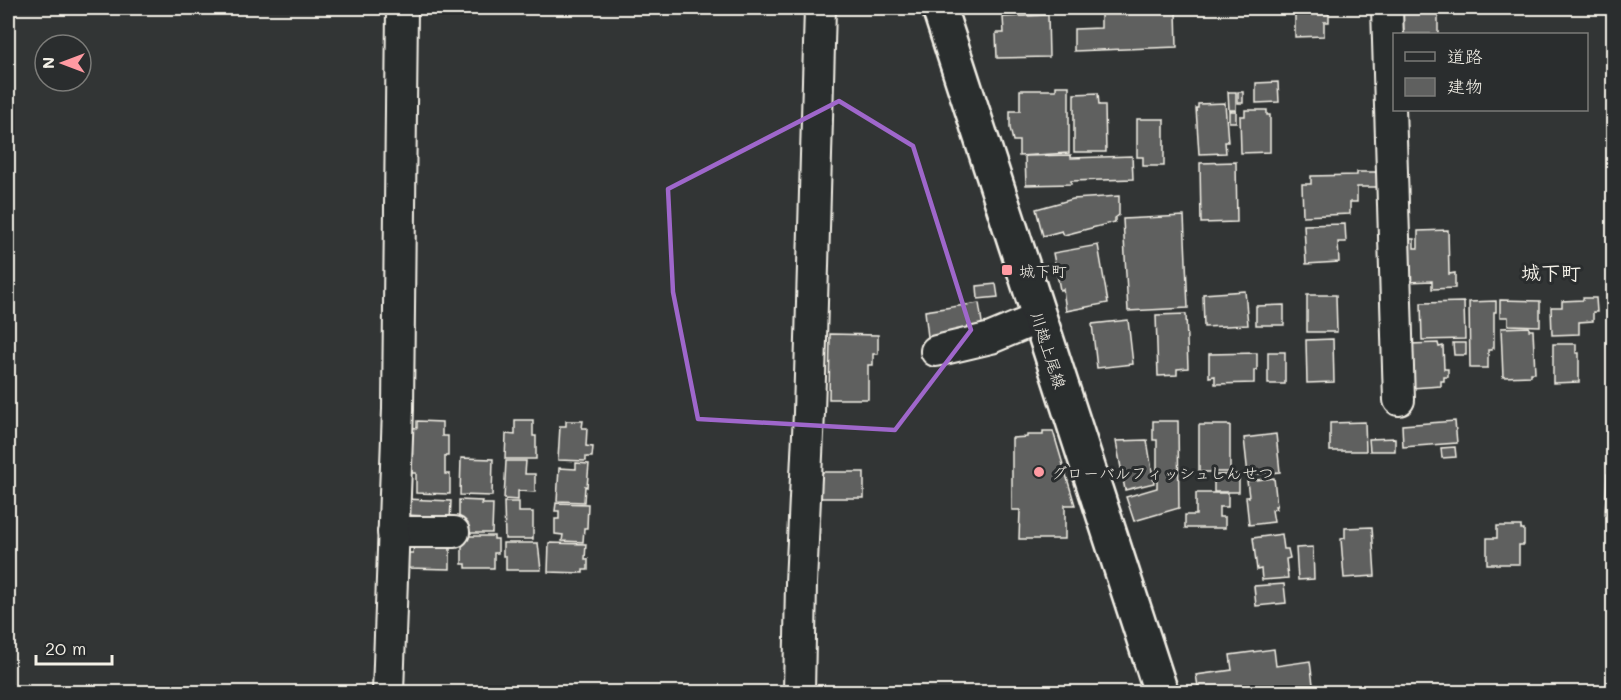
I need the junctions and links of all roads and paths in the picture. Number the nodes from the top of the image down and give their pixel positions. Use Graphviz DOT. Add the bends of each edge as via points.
graph roads {
  1 [pos="402,8"];
  2 [pos="820,8"];
  3 [pos="939,8"];
  4 [pos="1387,8"];
  5 [pos="1039,318"];
  6 [pos="936,351"];
  7 [pos="1399,400"];
  8 [pos="393,532"];
  9 [pos="454,532"];
  10 [pos="388,693"];
  11 [pos="799,693"];
  12 [pos="1161,693"];
  1 -- 8 [label="street"];
  2 -- 11 [label="street"];
  3 -- 5 [label="main road, 川越上尾線"];
  4 -- 7 [label="street"];
  5 -- 6 [label="street" via="991,338"];
  5 -- 12 [label="main road, 川越上尾線"];
  8 -- 9 [label="street"];
  8 -- 10 [label="street"];
}
